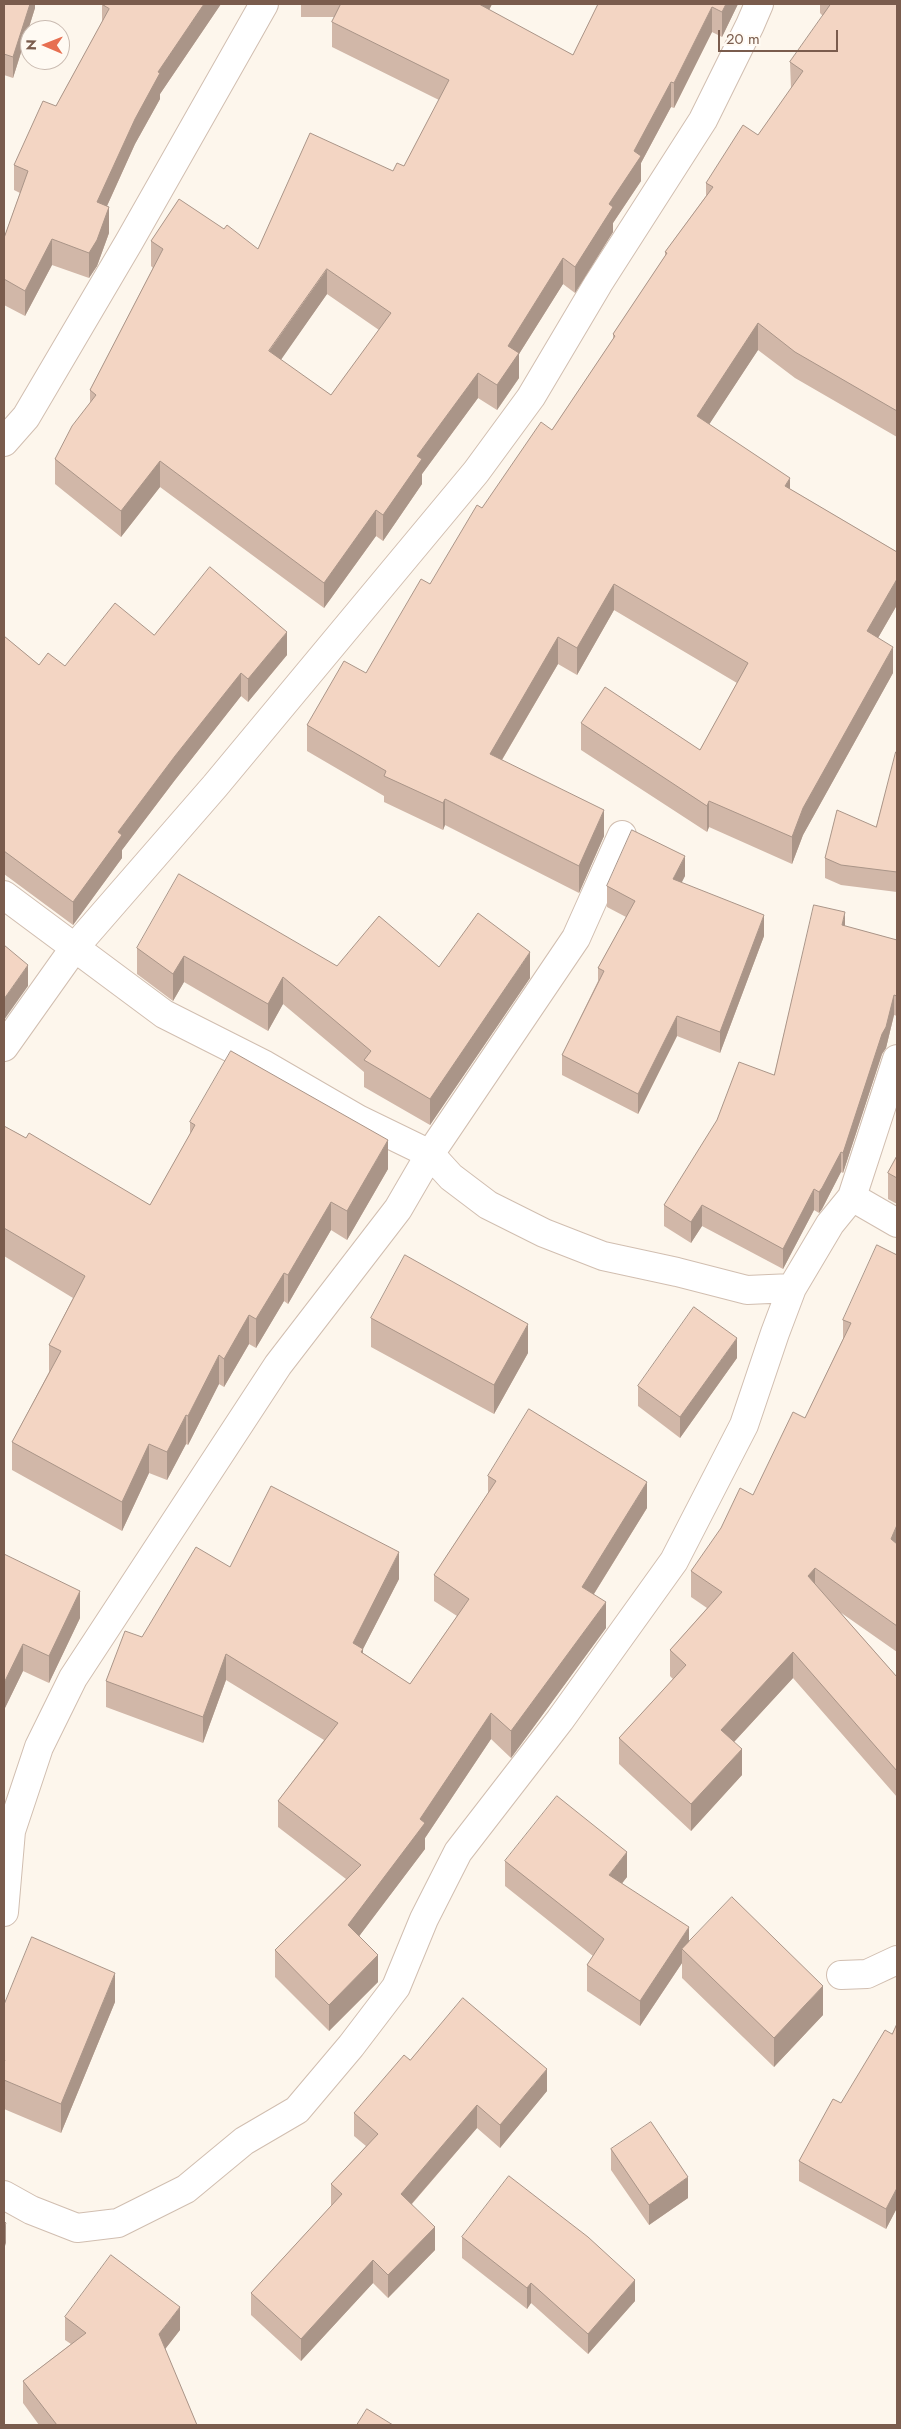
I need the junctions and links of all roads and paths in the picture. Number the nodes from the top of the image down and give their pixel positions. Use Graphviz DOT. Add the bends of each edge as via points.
graph roads {
  1 [pos="264,4"];
  2 [pos="758,4"];
  3 [pos="4,442"];
  4 [pos="622,835"];
  5 [pos="4,895"];
  6 [pos="75,946"];
  7 [pos="4,1047"];
  8 [pos="897,1059"];
  9 [pos="430,1154"];
  10 [pos="852,1197"];
  11 [pos="897,1223"];
  12 [pos="792,1288"];
  13 [pos="748,1290"];
  14 [pos="775,1333"];
  15 [pos="4,1912"];
  16 [pos="897,1960"];
  17 [pos="841,1975"];
  18 [pos="4,2195"];
  1 -- 3 [label="street" via="26,417"];
  2 -- 6 [label="street" via="703,120 520,412 476,472 215,786"];
  4 -- 9 [label="street" via="576,938"];
  5 -- 6 [label="street"];
  6 -- 7 [label="street"];
  6 -- 9 [label="street" via="164,1014 265,1065 358,1119"];
  8 -- 10 [label="street"];
  9 -- 13 [label="street" via="451,1177 488,1205 544,1233 603,1256"];
  9 -- 15 [label="street" via="398,1209 278,1366 74,1678 39,1748 11,1831"];
  10 -- 11 [label="street"];
  10 -- 12 [label="street" via="830,1224"];
  12 -- 13 [label="street"];
  12 -- 14 [label="street"];
  13 -- 14 [label="street"];
  14 -- 18 [label="street" via="744,1425 674,1561 560,1720 458,1852 424,1919 396,1987 297,2110 244,2141 186,2189 118,2223 77,2228 31,2210"];
  16 -- 17 [label="street" via="867,1974"];
}
